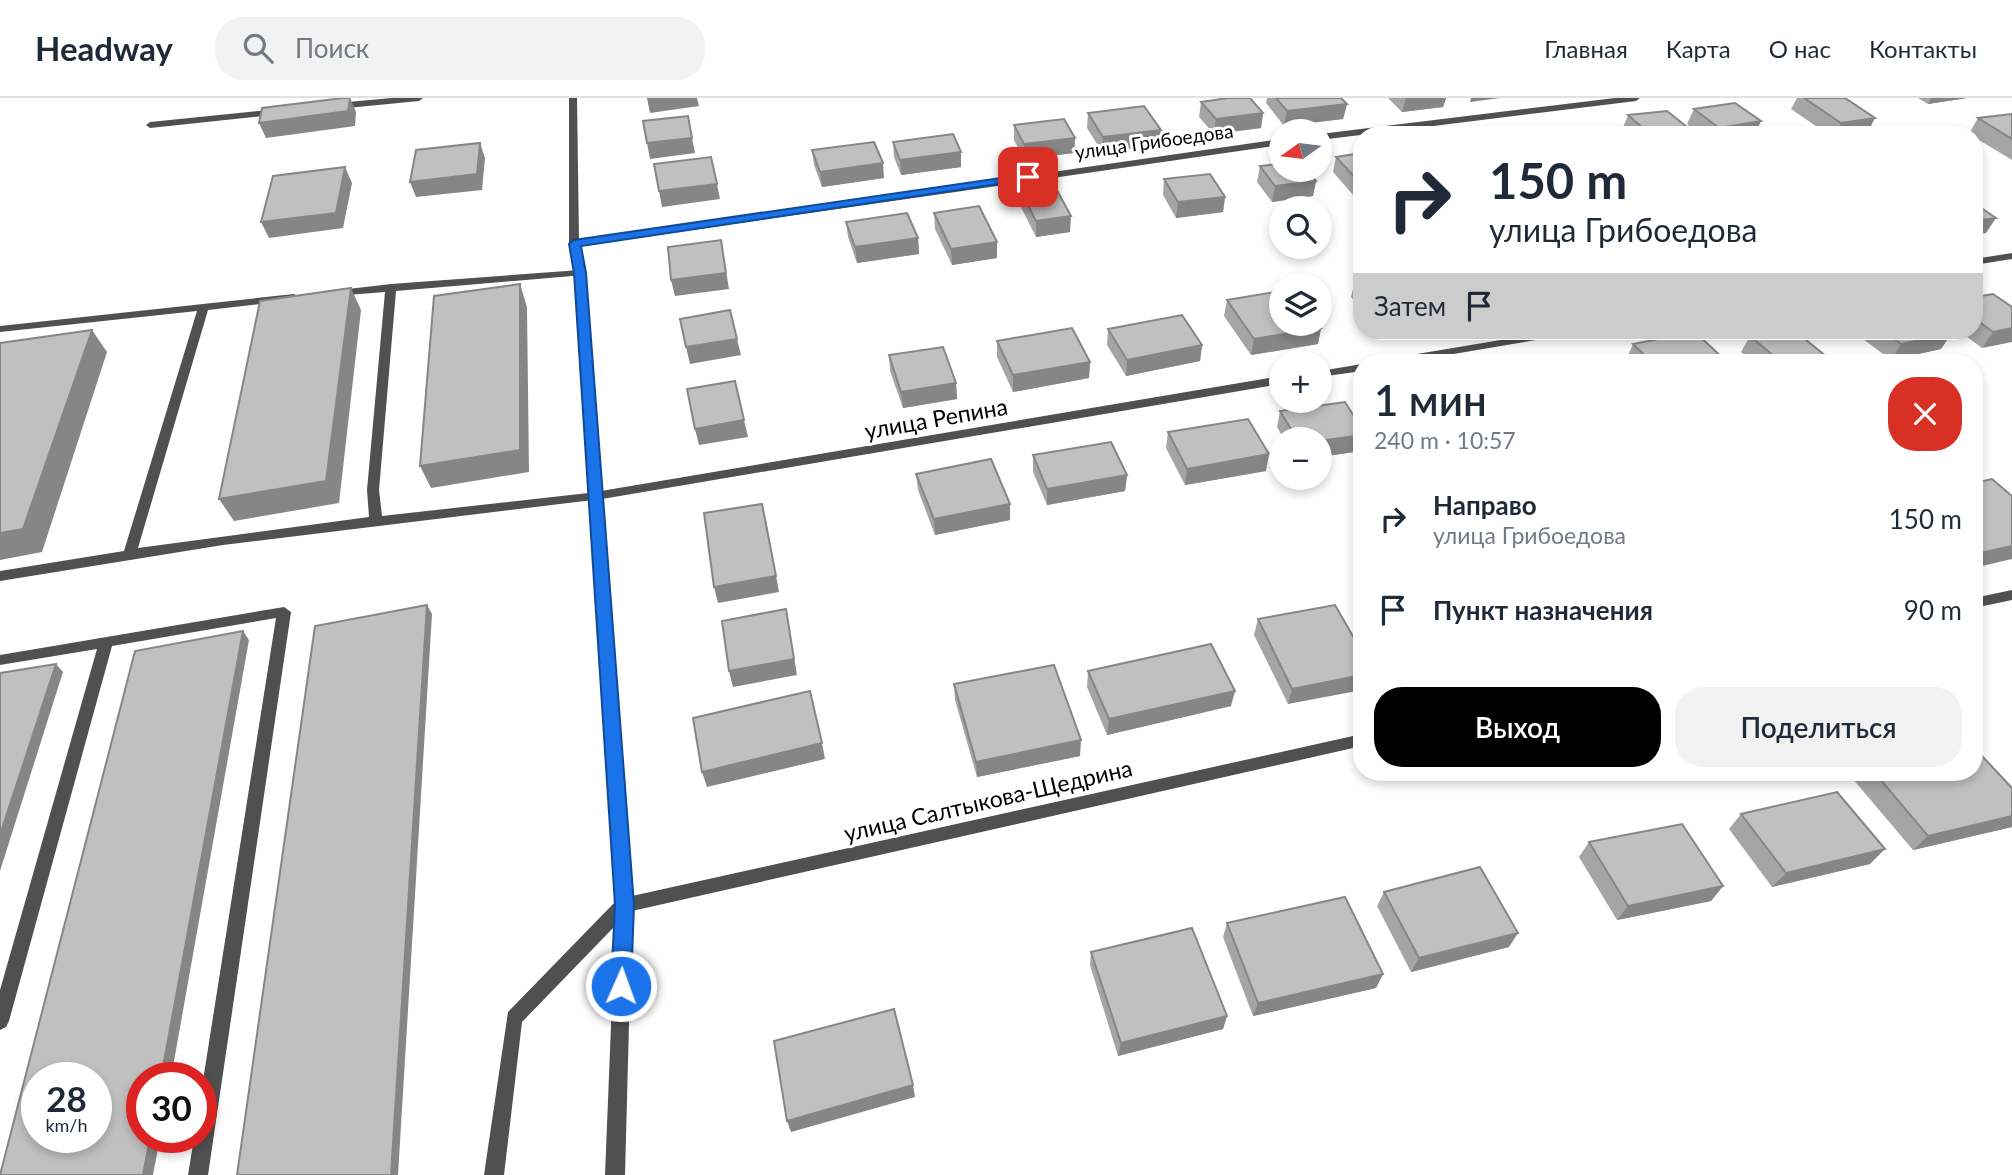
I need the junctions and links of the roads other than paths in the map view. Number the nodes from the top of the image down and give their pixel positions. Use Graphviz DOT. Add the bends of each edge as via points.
graph roads {
  1 [pos="419,98"];
  2 [pos="573,98"];
  3 [pos="1636,98"];
  4 [pos="325,107"];
  5 [pos="284,111"];
  6 [pos="150,125"];
  7 [pos="1409,126"];
  8 [pos="1353,133"];
  9 [pos="1332,136"];
  10 [pos="1269,144"];
  11 [pos="574,244"];
  12 [pos="2012,256"];
  13 [pos="1983,261"];
  14 [pos="580,273"];
  15 [pos="391,287"];
  16 [pos="324,294"];
  17 [pos="311,295"];
  18 [pos="204,306"];
  19 [pos="0,329"];
  20 [pos="1518,340"];
  21 [pos="1435,354"];
  22 [pos="1353,368"];
  23 [pos="1332,372"];
  24 [pos="1269,382"];
  25 [pos="597,496"];
  26 [pos="376,520"];
  27 [pos="130,553"];
  28 [pos="0,576"];
  29 [pos="2012,595"];
  30 [pos="1983,601"];
  31 [pos="106,643"];
  32 [pos="0,660"];
  33 [pos="1353,742"];
  34 [pos="624,905"];
  35 [pos="0,1021"];
  36 [pos="198,1175"];
  37 [pos="494,1175"];
  38 [pos="615,1175"];
  1 -- 4 [label="street"];
  2 -- 11 [label="street"];
  3 -- 7 [label="street"];
  5 -- 6 [label="street"];
  8 -- 9 [label="street"];
  10 -- 11 [label="street, улица Грибоедова"];
  11 -- 14 [label="street"];
  12 -- 13 [label="street"];
  14 -- 15 [label="street"];
  14 -- 25 [label="street"];
  15 -- 16 [label="street"];
  15 -- 26 [label="street" via="373,490"];
  17 -- 18 [label="street"];
  18 -- 19 [label="street"];
  18 -- 27 [label="street"];
  20 -- 21 [label="street"];
  22 -- 23 [label="street"];
  24 -- 25 [label="street, улица Репина"];
  25 -- 26 [label="street, улица Репина"];
  25 -- 34 [label="street"];
  26 -- 27 [label="street, улица Репина"];
  27 -- 28 [label="street, улица Репина"];
  29 -- 30 [label="street"];
  31 -- 32 [label="street"];
  31 -- 35 [label="street"];
  31 -- 36 [label="street" via="284,612"];
  33 -- 34 [label="street, улица Салтыкова-Щедрина"];
  34 -- 37 [label="street" via="514,1018"];
  34 -- 38 [label="street"];
}
